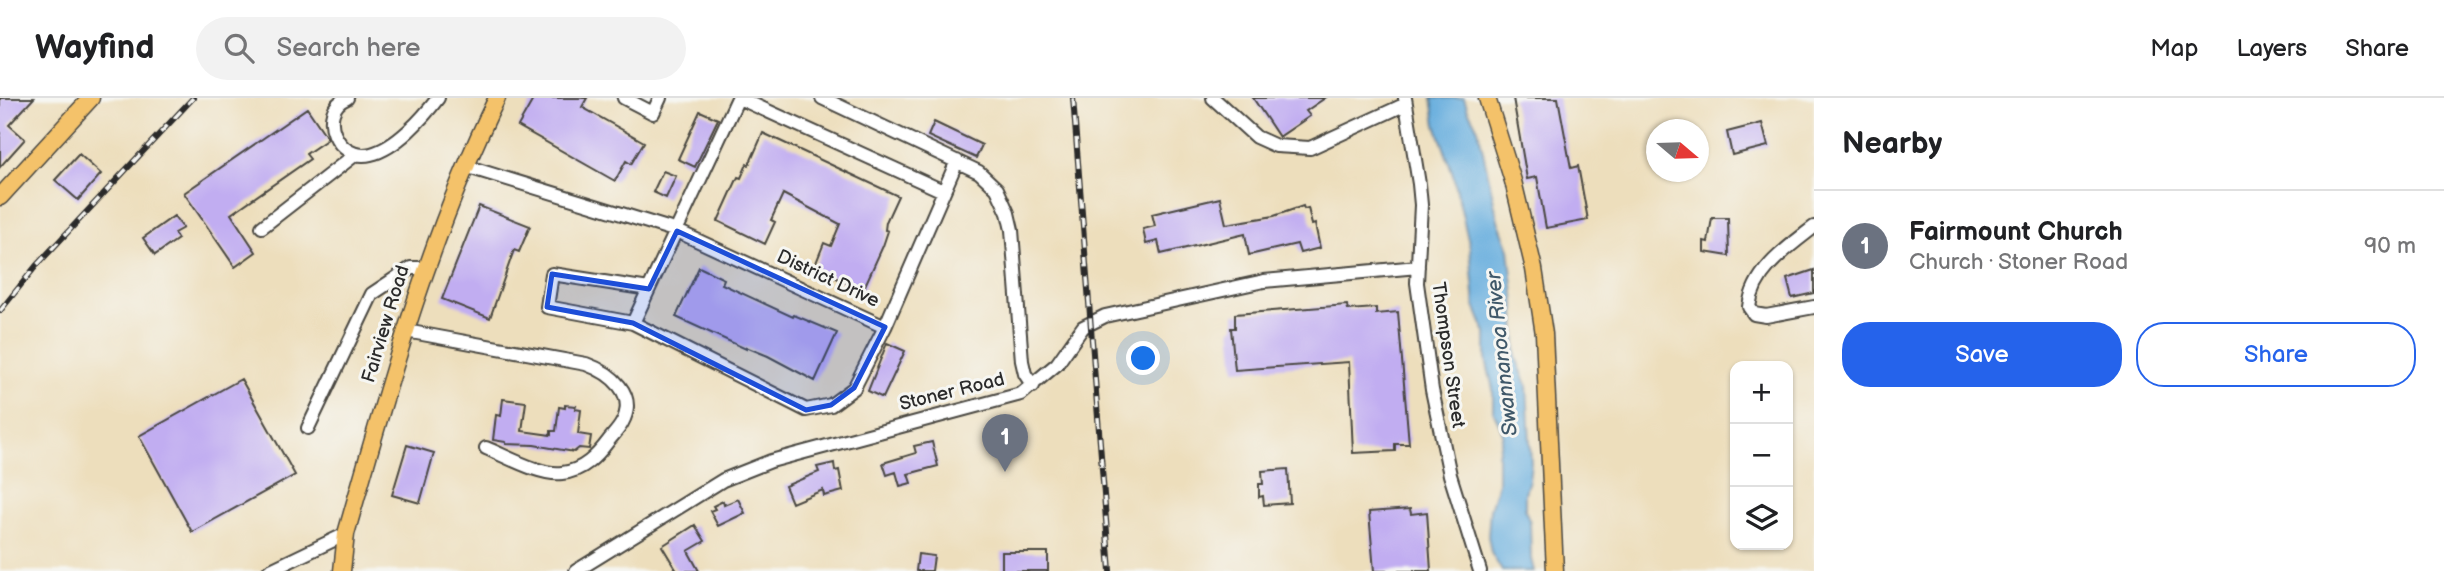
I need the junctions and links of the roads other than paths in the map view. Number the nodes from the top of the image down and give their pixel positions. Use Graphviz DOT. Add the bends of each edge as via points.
graph roads {
  1 [pos="91,98"];
  2 [pos="346,98"];
  3 [pos="438,98"];
  4 [pos="498,98"];
  5 [pos="624,98"];
  6 [pos="660,98"];
  7 [pos="738,98"];
  8 [pos="822,98"];
  9 [pos="1213,98"];
  10 [pos="1487,98"];
  11 [pos="1405,101"];
  12 [pos="356,154"];
  13 [pos="957,161"];
  14 [pos="465,166"];
  15 [pos="943,191"];
  16 [pos="0,197"];
  17 [pos="262,227"];
  18 [pos="1814,227"];
  19 [pos="677,231"];
  20 [pos="1418,267"];
  21 [pos="426,268"];
  22 [pos="649,289"];
  23 [pos="1814,307"];
  24 [pos="633,323"];
  25 [pos="885,327"];
  26 [pos="406,331"];
  27 [pos="1033,386"];
  28 [pos="309,428"];
  29 [pos="486,447"];
  30 [pos="345,534"];
  31 [pos="270,571"];
  32 [pos="342,571"];
  33 [pos="576,571"];
  34 [pos="1480,571"];
  35 [pos="1555,571"];
  1 -- 16 [label="main road"];
  2 -- 12 [label="street" via="335,111 332,126 341,146"];
  3 -- 12 [label="street" via="396,141 371,154"];
  4 -- 14 [label="main road, Fairview Road"];
  5 -- 6 [label="street" via="653,113"];
  7 -- 15 [label="street"];
  7 -- 19 [label="street"];
  8 -- 13 [label="street"];
  9 -- 11 [label="street" via="1256,137 1276,146 1310,148"];
  10 -- 35 [label="main road" via="1513,181 1544,334"];
  11 -- 20 [label="street, Thompson Street" via="1421,205"];
  12 -- 17 [label="street"];
  13 -- 15 [label="street, District Drive"];
  13 -- 27 [label="street" via="989,179 1009,213 1022,361"];
  14 -- 19 [label="street, District Drive"];
  14 -- 21 [label="main road, Fairview Road"];
  15 -- 25 [label="street, District Drive"];
  18 -- 23 [label="street" via="1779,255 1760,278 1749,307 1754,314 1766,316"];
  19 -- 22 [label="street"];
  19 -- 25 [label="street, District Drive"];
  20 -- 27 [label="street, Stoner Road" via="1255,282 1105,316 1083,327 1057,364"];
  20 -- 34 [label="street, Thompson Street" via="1420,313 1438,426"];
  21 -- 26 [label="main road, Fairview Road"];
  21 -- 28 [label="street" via="411,268 372,294"];
  22 -- 24 [label="street"];
  22 -- 24 [label="street" via="552,274 547,307"];
  24 -- 25 [label="street" via="806,411 831,405 854,388"];
  26 -- 29 [label="street" via="586,364 602,370 624,392 623,423 588,464 575,470 548,472"];
  26 -- 30 [label="main road, Fairview Road"];
  27 -- 33 [label="street, Stoner Road" via="1012,398 800,452 723,480"];
  30 -- 31 [label="street"];
  30 -- 32 [label="main road, Fairview Road"];
}
